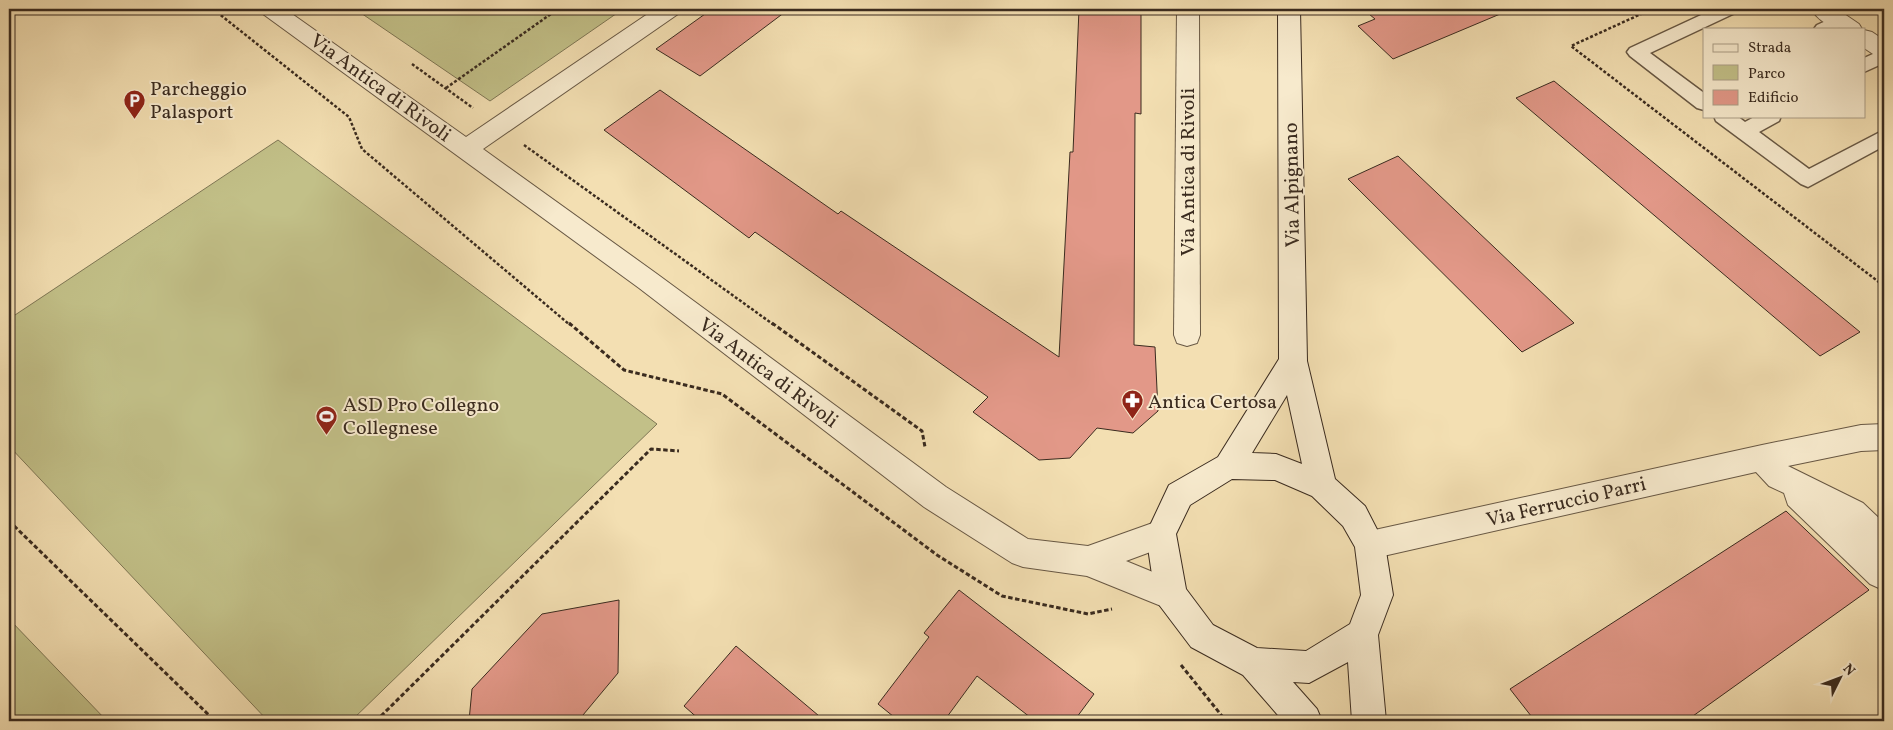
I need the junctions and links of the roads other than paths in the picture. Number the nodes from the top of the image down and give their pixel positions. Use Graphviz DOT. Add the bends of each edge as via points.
graph roads {
  1 [pos="272,9"];
  2 [pos="670,9"];
  3 [pos="1188,9"];
  4 [pos="1289,9"];
  5 [pos="1729,9"];
  6 [pos="1866,38"];
  7 [pos="1884,51"];
  8 [pos="1884,55"];
  9 [pos="1866,65"];
  10 [pos="1700,95"];
  11 [pos="1726,118"];
  12 [pos="1768,118"];
  13 [pos="1744,132"];
  14 [pos="1884,137"];
  15 [pos="466,149"];
  16 [pos="1187,335"];
  17 [pos="1293,361"];
  18 [pos="1884,437"];
  19 [pos="1228,466"];
  20 [pos="1770,468"];
  21 [pos="1322,486"];
  22 [pos="1161,534"];
  23 [pos="1884,543"];
  24 [pos="1370,545"];
  25 [pos="1088,561"];
  26 [pos="1881,574"];
  27 [pos="1171,595"];
  28 [pos="1362,635"];
  29 [pos="1254,664"];
  30 [pos="1305,721"];
  31 [pos="1370,721"];
  1 -- 15 [label="street, Via Antica di Rivoli"];
  2 -- 15 [label="street, Via Antica di Rivoli"];
  3 -- 16 [label="street, Via Antica di Rivoli"];
  4 -- 17 [label="street, Via Alpignano"];
  5 -- 10 [label="lane" via="1636,52"];
  6 -- 7 [label="street"];
  8 -- 9 [label="lane"];
  11 -- 13 [label="lane"];
  12 -- 13 [label="lane"];
  13 -- 14 [label="lane" via="1808,179"];
  15 -- 25 [label="street, Via Antica di Rivoli" via="935,497 1023,553"];
  17 -- 19 [label="street"];
  17 -- 21 [label="street, Via Alpignano"];
  18 -- 20 [label="street, Via Ferruccio Parri" via="1861,438"];
  19 -- 21 [label="street" via="1276,467"];
  19 -- 22 [label="street" via="1179,495"];
  20 -- 23 [label="street" via="1852,513"];
  20 -- 24 [label="street, Via Ferruccio Parri"];
  20 -- 26 [label="street"];
  21 -- 24 [label="street" via="1354,516"];
  22 -- 25 [label="street"];
  22 -- 27 [label="street"];
  24 -- 28 [label="street" via="1377,595"];
  25 -- 27 [label="street"];
  27 -- 29 [label="street" via="1202,636"];
  28 -- 29 [label="street" via="1309,667"];
  28 -- 31 [label="street"];
  29 -- 30 [label="street"];
}
